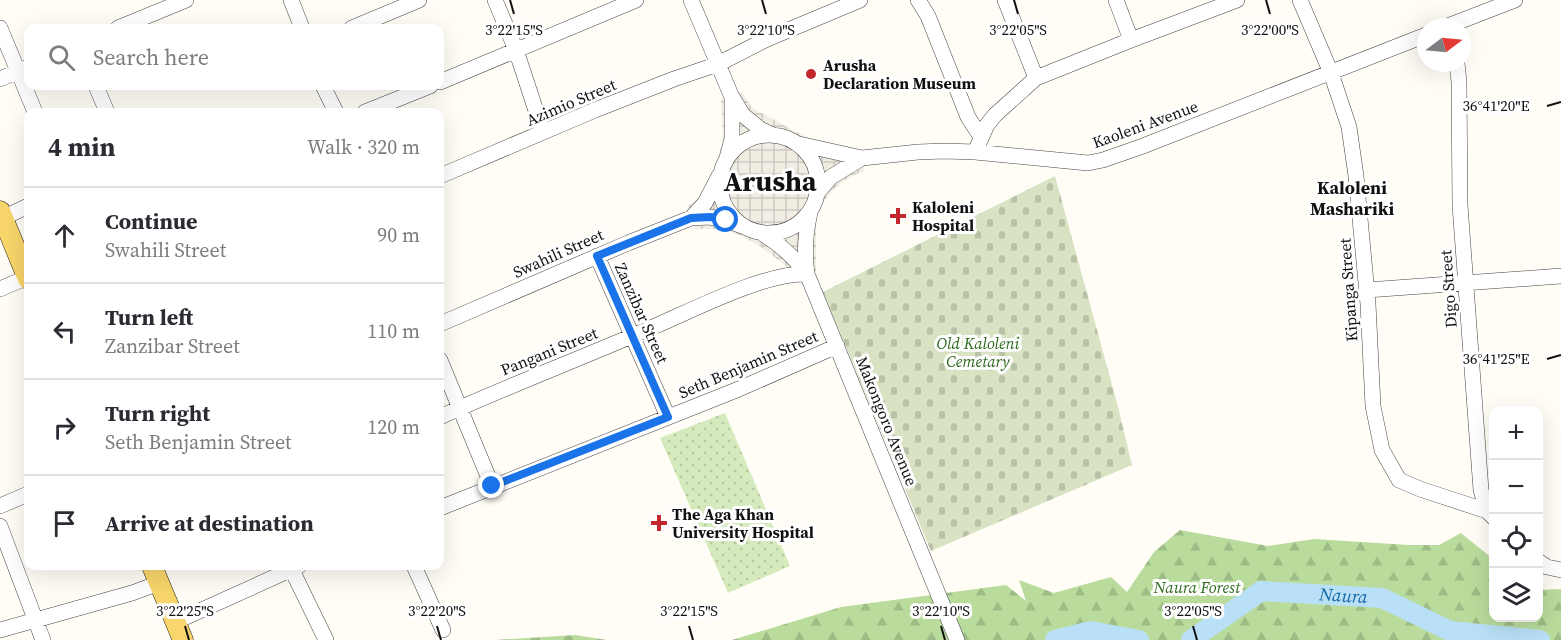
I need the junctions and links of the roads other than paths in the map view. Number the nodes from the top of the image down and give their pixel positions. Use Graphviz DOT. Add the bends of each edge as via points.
graph roads {
  1 [pos="186,0"];
  2 [pos="291,0"];
  3 [pos="419,0"];
  4 [pos="495,0"];
  5 [pos="636,0"];
  6 [pos="691,0"];
  7 [pos="860,0"];
  8 [pos="918,0"];
  9 [pos="1005,0"];
  10 [pos="1116,0"];
  11 [pos="1300,0"];
  12 [pos="1515,0"];
  13 [pos="1231,1"];
  14 [pos="151,7"];
  15 [pos="1471,18"];
  16 [pos="124,24"];
  17 [pos="300,24"];
  18 [pos="362,24"];
  19 [pos="0,28"];
  20 [pos="1417,39"];
  21 [pos="1131,40"];
  22 [pos="516,51"];
  23 [pos="718,64"];
  24 [pos="23,69"];
  25 [pos="1458,72"];
  26 [pos="1330,74"];
  27 [pos="1036,78"];
  28 [pos="0,79"];
  29 [pos="444,80"];
  30 [pos="29,90"];
  31 [pos="98,90"];
  32 [pos="325,90"];
  33 [pos="420,90"];
  34 [pos="731,95"];
  35 [pos="34,108"];
  36 [pos="105,108"];
  37 [pos="334,108"];
  38 [pos="375,108"];
  39 [pos="543,132"];
  40 [pos="773,135"];
  41 [pos="981,137"];
  42 [pos="799,144"];
  43 [pos="975,152"];
  44 [pos="862,158"];
  45 [pos="724,164"];
  46 [pos="444,174"];
  47 [pos="818,192"];
  48 [pos="24,207"];
  49 [pos="810,213"];
  50 [pos="1,214"];
  51 [pos="691,218"];
  52 [pos="742,226"];
  53 [pos="763,234"];
  54 [pos="597,256"];
  55 [pos="24,269"];
  56 [pos="807,274"];
  57 [pos="1561,276"];
  58 [pos="24,280"];
  59 [pos="1466,284"];
  60 [pos="0,289"];
  61 [pos="1367,290"];
  62 [pos="444,322"];
  63 [pos="632,336"];
  64 [pos="837,346"];
  65 [pos="444,370"];
  66 [pos="460,408"];
  67 [pos="444,415"];
  68 [pos="668,417"];
  69 [pos="492,486"];
  70 [pos="24,496"];
  71 [pos="0,506"];
  72 [pos="444,506"];
  73 [pos="1489,511"];
  74 [pos="1489,514"];
  75 [pos="0,526"];
  76 [pos="1543,564"];
  77 [pos="289,570"];
  78 [pos="295,570"];
  79 [pos="416,570"];
  80 [pos="1561,570"];
  81 [pos="156,574"];
  82 [pos="36,619"];
  83 [pos="0,630"];
  84 [pos="443,630"];
  85 [pos="179,631"];
  86 [pos="43,640"];
  87 [pos="326,640"];
  88 [pos="957,640"];
  1 -- 14 [label="street"];
  2 -- 17 [label="street"];
  3 -- 18 [label="street"];
  4 -- 22 [label="street"];
  5 -- 22 [label="street"];
  6 -- 23 [label="street"];
  7 -- 23 [label="street, Azimio Street" via="766,39"];
  8 -- 41 [label="street" via="968,117"];
  9 -- 27 [label="street"];
  10 -- 21 [label="street"];
  11 -- 26 [label="street, Kipanga Street"];
  12 -- 15 [label="street"];
  13 -- 21 [label="street"];
  14 -- 16 [label="street"];
  19 -- 24 [label="street"];
  20 -- 26 [label="street, Kaoleni Avenue"];
  21 -- 27 [label="street"];
  22 -- 29 [label="street"];
  22 -- 39 [label="street"];
  23 -- 34 [label="street"];
  23 -- 39 [label="street, Azimio Street"];
  24 -- 28 [label="street"];
  25 -- 59 [label="street, Digo Street"];
  26 -- 43 [label="street, Kaoleni Avenue" via="1102,160 1076,163"];
  26 -- 61 [label="street, Kipanga Street" via="1349,127"];
  27 -- 41 [label="street" via="995,115"];
  30 -- 35 [label="street"];
  31 -- 36 [label="street"];
  32 -- 37 [label="street"];
  33 -- 38 [label="street"];
  34 -- 40 [label="street" via="743,115"];
  34 -- 45 [label="street" via="732,139"];
  39 -- 46 [label="street, Azimio Street"];
  40 -- 42 [label="street"];
  40 -- 45 [label="street" via="747,140"];
  41 -- 43 [label="street"];
  42 -- 44 [label="street, Kaoleni Avenue"];
  42 -- 47 [label="street" via="813,161"];
  43 -- 44 [label="street, Kaoleni Avenue" via="918,152"];
  44 -- 47 [label="street, Kaoleni Avenue" via="831,177"];
  45 -- 51 [label="street, Swahili Street" via="715,187"];
  45 -- 52 [label="street" via="720,186 723,201"];
  47 -- 49 [label="street"];
  48 -- 50 [label="street"];
  49 -- 53 [label="street" via="789,230"];
  49 -- 56 [label="street, Makongoro Avenue" via="805,233"];
  50 -- 55 [label="main road"];
  51 -- 52 [label="street, Swahili Street" via="710,217"];
  51 -- 54 [label="street, Swahili Street"];
  52 -- 53 [label="street"];
  53 -- 56 [label="street" via="795,258"];
  54 -- 62 [label="street, Swahili Street"];
  54 -- 63 [label="street, Zanzibar Street"];
  56 -- 63 [label="street, Pangani Street" via="777,277 743,289"];
  56 -- 64 [label="street, Makongoro Avenue"];
  57 -- 59 [label="street"];
  58 -- 60 [label="street"];
  59 -- 61 [label="street"];
  59 -- 73 [label="street, Digo Street" via="1481,490"];
  61 -- 74 [label="street, Kipanga Street" via="1373,406 1382,450 1399,480"];
  63 -- 66 [label="street, Pangani Street"];
  63 -- 68 [label="street, Zanzibar Street"];
  64 -- 68 [label="street, Seth Benjamin Street"];
  64 -- 88 [label="street, Makongoro Avenue"];
  65 -- 66 [label="street"];
  66 -- 67 [label="street, Pangani Street"];
  66 -- 69 [label="street"];
  68 -- 69 [label="street, Seth Benjamin Street"];
  69 -- 72 [label="street, Seth Benjamin Street"];
  70 -- 71 [label="street"];
  75 -- 82 [label="street"];
  76 -- 80 [label="street"];
  77 -- 85 [label="street"];
  78 -- 87 [label="street"];
  79 -- 84 [label="street"];
  81 -- 82 [label="street" via="132,593"];
  81 -- 85 [label="main road"];
  82 -- 83 [label="street"];
  82 -- 86 [label="street"];
}
